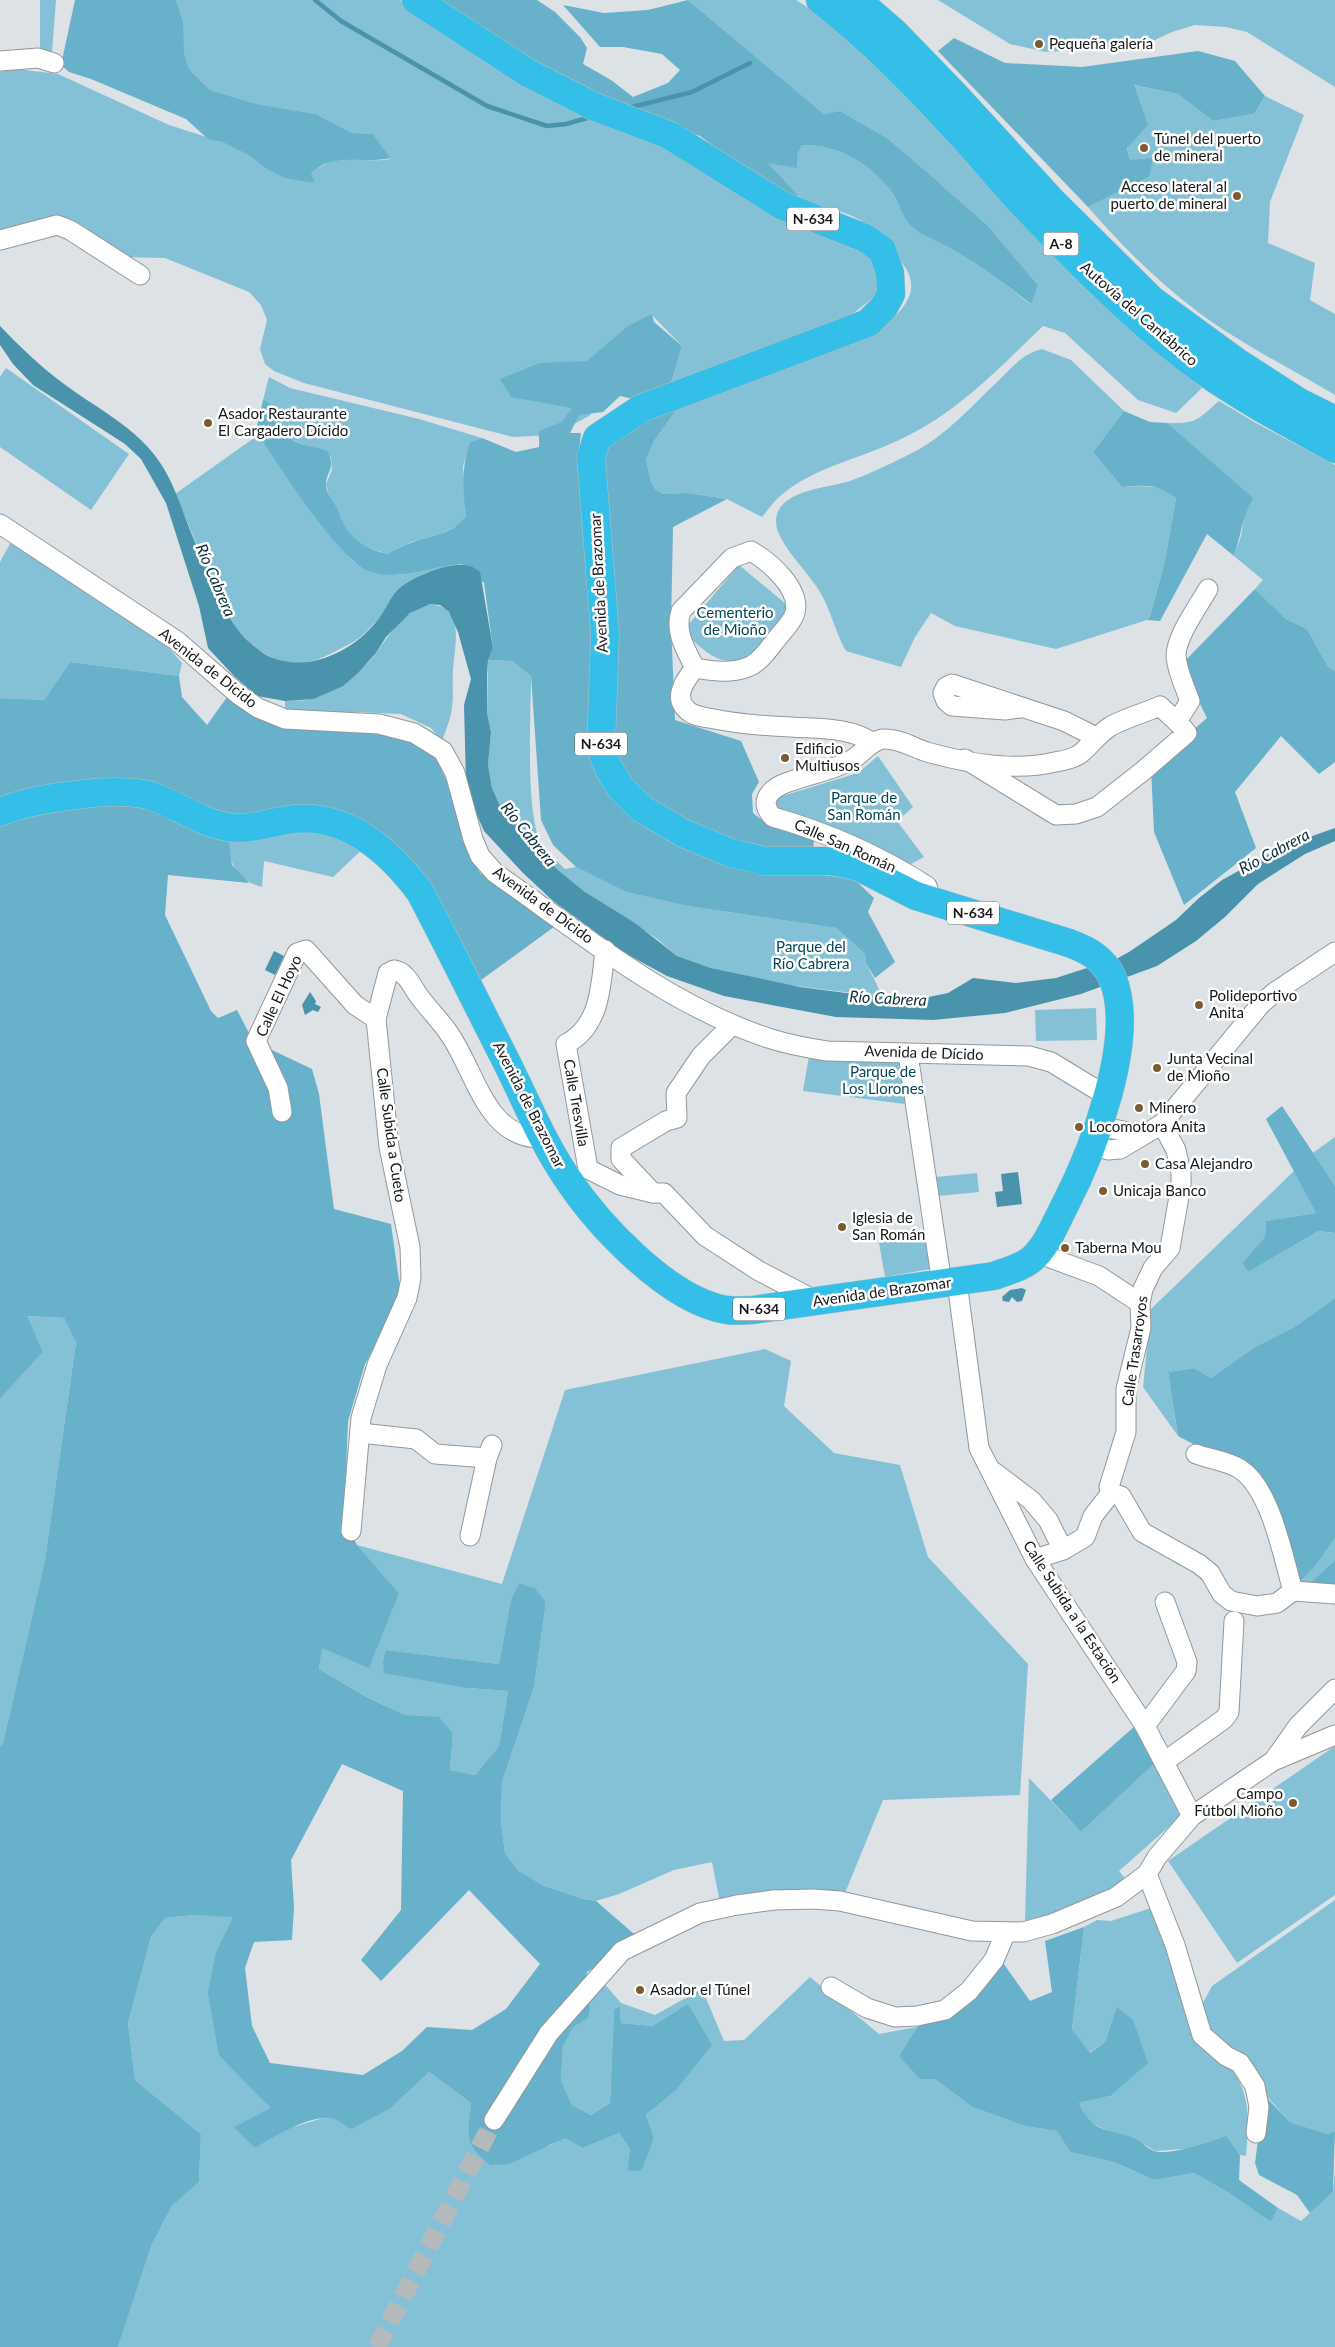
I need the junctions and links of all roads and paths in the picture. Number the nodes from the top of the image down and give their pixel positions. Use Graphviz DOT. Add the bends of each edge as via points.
graph roads {
  1 [pos="416,0"];
  2 [pos="820,0"];
  3 [pos="857,0"];
  4 [pos="0,61"];
  5 [pos="54,63"];
  6 [pos="0,240"];
  7 [pos="140,276"];
  8 [pos="1335,420"];
  9 [pos="1335,449"];
  10 [pos="0,524"];
  11 [pos="1208,590"];
  12 [pos="695,668"];
  13 [pos="1020,708"];
  14 [pos="1178,720"];
  15 [pos="1096,737"];
  16 [pos="873,742"];
  17 [pos="965,759"];
  18 [pos="0,812"];
  19 [pos="931,900"];
  20 [pos="605,950"];
  21 [pos="1335,952"];
  22 [pos="376,1019"];
  23 [pos="732,1024"];
  24 [pos="908,1054"];
  25 [pos="1104,1108"];
  26 [pos="282,1112"];
  27 [pos="1162,1124"];
  28 [pos="1141,1135"];
  29 [pos="543,1138"];
  30 [pos="1092,1145"];
  31 [pos="1120,1149"];
  32 [pos="1078,1180"];
  33 [pos="653,1193"];
  34 [pos="1037,1253"];
  35 [pos="949,1283"];
  36 [pos="808,1302"];
  37 [pos="1140,1302"];
  38 [pos="360,1433"];
  39 [pos="1196,1454"];
  40 [pos="991,1469"];
  41 [pos="1112,1493"];
  42 [pos="351,1531"];
  43 [pos="470,1536"];
  44 [pos="1063,1550"];
  45 [pos="1035,1559"];
  46 [pos="1293,1591"];
  47 [pos="1335,1594"];
  48 [pos="1165,1602"];
  49 [pos="1234,1621"];
  50 [pos="1335,1689"];
  51 [pos="1145,1726"];
  52 [pos="1335,1735"];
  53 [pos="1273,1761"];
  54 [pos="1164,1762"];
  55 [pos="1192,1816"];
  56 [pos="1147,1874"];
  57 [pos="1006,1932"];
  58 [pos="832,1987"];
  59 [pos="494,2120"];
  60 [pos="1256,2133"];
  1 -- 19 [label="highway, Avenida de Brazomar / N-634" via="528,74 596,107 669,135 784,206 865,238 882,250 890,273 891,294 884,307 868,323 642,408 597,438 591,457 605,634 602,749 620,787 642,809 683,834 732,853 765,861 830,861 859,867 916,896"];
  2 -- 9 [label="highway, Autovía del Cantábrico / A-8" via="888,59 1031,213 1166,342 1260,407"];
  3 -- 8 [label="highway, Autovía del Cantábrico / A-8" via="895,33 1053,202 1152,300 1298,402"];
  4 -- 5 [label="street" via="38,58"];
  6 -- 7 [label="street" via="57,225 70,230"];
  10 -- 20 [label="street, Avenida de Dícido" via="177,641 258,708 285,719 380,724 414,733 442,751 455,773 480,856 495,873"];
  11 -- 14 [label="street" via="1178,642 1178,668 1190,701"];
  12 -- 12 [label="street" via="714,672 748,667 760,660 794,615 796,604 788,585 751,551 732,558 681,611 679,632"];
  12 -- 16 [label="street" via="685,681 681,699 687,711 696,716 740,724 846,731"];
  13 -- 15 [label="street" via="1064,721"];
  14 -- 15 [label="street" via="1160,706 1112,726"];
  14 -- 17 [label="street" via="1187,733 1097,807 1076,814 1056,815"];
  15 -- 17 [label="street" via="1079,755 1054,763 996,765"];
  16 -- 17 [label="street" via="892,740 928,752"];
  16 -- 19 [label="street, Calle San Román" via="852,760 772,791 765,803 767,811 773,817 842,842 915,878 927,886"];
  18 -- 29 [label="highway, Avenida de Brazomar / N-634" via="42,800 135,792 230,828 318,818 346,827 372,841 400,865 420,892"];
  19 -- 25 [label="highway, Avenida de Brazomar / N-634" via="1069,942 1091,951 1103,962 1112,976 1119,1007 1118,1035"];
  20 -- 23 [label="street, Avenida de Dícido" via="656,985"];
  20 -- 33 [label="street, Calle Tresvilla" via="596,1010 576,1039 566,1044 588,1169 620,1185"];
  21 -- 27 [label="street" via="1261,1004"];
  22 -- 26 [label="street, Calle El Hoyo" via="355,1005 306,950 297,953 256,1041 278,1088"];
  22 -- 29 [label="street, Calle Subida a Cueto" via="388,973 399,971 450,1035 493,1115 503,1127 514,1134"];
  22 -- 38 [label="street, Calle Subida a Cueto" via="389,1147 410,1247 411,1278 407,1298 377,1366 361,1418"];
  23 -- 24 [label="street, Avenida de Dícido" via="769,1038 827,1051"];
  23 -- 33 [label="street, Calle Tresvilla" via="701,1056 676,1093 677,1118 666,1121 621,1148 621,1159"];
  24 -- 25 [label="street, Avenida de Dícido" via="1029,1056 1051,1062"];
  24 -- 35 [label="street, Calle Subida a la Estación"];
  25 -- 28 [label="street, Avenida de Dícido" via="1109,1128"];
  25 -- 30 [label="highway, Avenida de Brazomar / N-634"];
  27 -- 28 [label="street"];
  27 -- 37 [label="street, Calle Trasarroyos" via="1176,1150 1181,1185 1170,1248 1153,1268"];
  28 -- 31 [label="street"];
  29 -- 36 [label="highway, Avenida de Brazomar / N-634" via="566,1178 592,1211 634,1255 666,1282 695,1299 727,1310 753,1310"];
  30 -- 31 [label="street" via="1108,1150"];
  30 -- 32 [label="highway, Avenida de Brazomar / N-634"];
  31 -- 32 [label="street"];
  32 -- 34 [label="highway, Avenida de Brazomar / N-634" via="1052,1232"];
  33 -- 36 [label="street, Calle Tresvilla" via="664,1192 705,1236 759,1271 807,1296"];
  34 -- 35 [label="highway, Avenida de Brazomar / N-634" via="1016,1269"];
  34 -- 37 [label="street" via="1100,1276"];
  35 -- 36 [label="highway, Avenida de Brazomar / N-634"];
  35 -- 40 [label="street, Calle Subida a la Estación" via="979,1448"];
  37 -- 41 [label="street, Calle Trasarroyos" via="1140,1328 1126,1389 1126,1432 1109,1487"];
  38 -- 42 [label="street, Calle Subida a Cueto"];
  38 -- 43 [label="street" via="416,1439 435,1454 489,1451"];
  39 -- 46 [label="street" via="1239,1469 1256,1484 1267,1508"];
  40 -- 44 [label="street" via="1031,1500 1048,1520"];
  40 -- 45 [label="street, Calle Subida a la Estación"];
  41 -- 44 [label="street" via="1093,1516 1085,1537"];
  41 -- 46 [label="street" via="1121,1496 1142,1532 1200,1564 1231,1601 1257,1606 1277,1603"];
  44 -- 45 [label="street"];
  45 -- 51 [label="street, Calle Subida a la Estación"];
  46 -- 47 [label="street"];
  48 -- 51 [label="street" via="1187,1662 1186,1671"];
  49 -- 54 [label="street" via="1229,1712"];
  50 -- 53 [label="street" via="1298,1726"];
  51 -- 54 [label="street, Calle Subida a la Estación"];
  52 -- 53 [label="street"];
  53 -- 55 [label="street"];
  54 -- 55 [label="street, Calle Subida a la Estación"];
  55 -- 56 [label="street" via="1157,1856"];
  56 -- 57 [label="street" via="1116,1897 1052,1924 1023,1932"];
  56 -- 60 [label="street" via="1175,1945 1202,2035 1226,2056 1240,2063 1255,2086 1259,2106"];
  57 -- 58 [label="street" via="994,1960 969,1991 945,2010 896,2017 867,2008"];
  57 -- 59 [label="street" via="972,1931 840,1901 774,1900 700,1913 622,1951 549,2033"];
}
